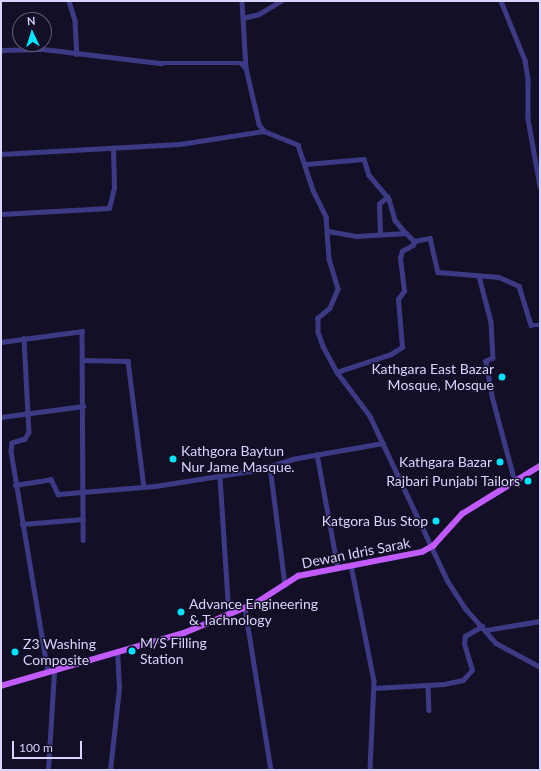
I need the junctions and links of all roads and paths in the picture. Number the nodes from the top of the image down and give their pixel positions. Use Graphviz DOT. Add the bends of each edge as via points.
graph roads {
  1 [pos="69,1"];
  2 [pos="242,1"];
  3 [pos="281,1"];
  4 [pos="501,1"];
  5 [pos="243,18"];
  6 [pos="1,50"];
  7 [pos="77,54"];
  8 [pos="246,68"];
  9 [pos="264,132"];
  10 [pos="112,148"];
  11 [pos="1,154"];
  12 [pos="306,164"];
  13 [pos="539,174"];
  14 [pos="540,186"];
  15 [pos="387,197"];
  16 [pos="1,214"];
  17 [pos="328,231"];
  18 [pos="406,233"];
  19 [pos="380,234"];
  20 [pos="414,241"];
  21 [pos="479,276"];
  22 [pos="540,325"];
  23 [pos="24,338"];
  24 [pos="1,342"];
  25 [pos="82,360"];
  26 [pos="337,372"];
  27 [pos="83,406"];
  28 [pos="28,412"];
  29 [pos="1,417"];
  30 [pos="383,443"];
  31 [pos="317,454"];
  32 [pos="270,466"];
  33 [pos="540,466"];
  34 [pos="220,477"];
  35 [pos="515,482"];
  36 [pos="15,485"];
  37 [pos="144,487"];
  38 [pos="83,492"];
  39 [pos="83,519"];
  40 [pos="22,524"];
  41 [pos="83,540"];
  42 [pos="433,546"];
  43 [pos="351,565"];
  44 [pos="338,568"];
  45 [pos="284,585"];
  46 [pos="245,608"];
  47 [pos="229,615"];
  48 [pos="540,621"];
  49 [pos="484,628"];
  50 [pos="117,652"];
  51 [pos="540,667"];
  52 [pos="51,672"];
  53 [pos="428,685"];
  54 [pos="1,686"];
  55 [pos="374,688"];
  56 [pos="429,710"];
  57 [pos="48,770"];
  58 [pos="110,770"];
  59 [pos="271,770"];
  60 [pos="370,770"];
  1 -- 7 [label="street" via="75,21"];
  2 -- 5 [label="street"];
  3 -- 5 [label="street" via="259,14"];
  4 -- 13 [label="street" via="524,60 528,80 528,119"];
  5 -- 8 [label="street"];
  6 -- 7 [label="street" via="43,49"];
  7 -- 8 [label="street" via="161,64 241,63"];
  8 -- 9 [label="street" via="259,124"];
  9 -- 10 [label="street" via="180,144"];
  9 -- 12 [label="street" via="298,145"];
  10 -- 11 [label="street"];
  10 -- 16 [label="street" via="114,188 109,208"];
  12 -- 15 [label="street" via="364,159 374,184"];
  12 -- 17 [label="street" via="313,190 326,217"];
  13 -- 14 [label="street"];
  15 -- 18 [label="street" via="395,220"];
  15 -- 19 [label="street" via="379,204"];
  17 -- 19 [label="street" via="357,236"];
  17 -- 26 [label="street" via="329,259 338,292 330,308 319,316 318,332"];
  18 -- 19 [label="street"];
  18 -- 20 [label="street"];
  20 -- 21 [label="street" via="430,238 438,272"];
  20 -- 26 [label="street" via="413,245 402,251 400,258 404,291 398,299 402,347 391,354"];
  21 -- 22 [label="street" via="499,277 519,286 531,325"];
  21 -- 35 [label="street" via="491,322 493,358 486,361 492,396"];
  23 -- 24 [label="street"];
  23 -- 25 [label="street" via="80,331"];
  23 -- 28 [label="street"];
  25 -- 27 [label="street"];
  25 -- 37 [label="street" via="128,361"];
  26 -- 30 [label="street" via="370,416"];
  27 -- 28 [label="street"];
  27 -- 38 [label="street"];
  28 -- 29 [label="street"];
  28 -- 36 [label="street" via="28,436 15,441 11,447"];
  30 -- 31 [label="street"];
  30 -- 42 [label="street" via="405,494"];
  31 -- 32 [label="street"];
  31 -- 44 [label="street"];
  32 -- 34 [label="street"];
  32 -- 45 [label="street"];
  33 -- 35 [label="main road, Dewan Idris Sarak"];
  34 -- 37 [label="street"];
  34 -- 47 [label="street"];
  35 -- 42 [label="main road, Dewan Idris Sarak" via="462,514"];
  36 -- 38 [label="street" via="51,479 58,494"];
  36 -- 40 [label="street"];
  37 -- 38 [label="street"];
  38 -- 39 [label="street"];
  39 -- 40 [label="street"];
  39 -- 41 [label="street"];
  40 -- 52 [label="street"];
  42 -- 43 [label="main road, Dewan Idris Sarak" via="422,552"];
  42 -- 49 [label="street" via="447,580"];
  43 -- 44 [label="main road, Dewan Idris Sarak"];
  43 -- 55 [label="street" via="370,653"];
  44 -- 45 [label="main road, Dewan Idris Sarak" via="298,576"];
  45 -- 46 [label="main road, Dewan Idris Sarak"];
  46 -- 47 [label="main road, Dewan Idris Sarak"];
  46 -- 59 [label="street"];
  47 -- 50 [label="main road, Dewan Idris Sarak" via="184,634"];
  48 -- 49 [label="street"];
  49 -- 51 [label="street" via="496,643 510,653"];
  49 -- 53 [label="street" via="465,636 464,644 472,670 469,675 463,680"];
  50 -- 52 [label="main road, Dewan Idris Sarak"];
  50 -- 58 [label="street" via="119,688"];
  52 -- 54 [label="main road, Dewan Idris Sarak"];
  52 -- 57 [label="street"];
  53 -- 55 [label="street"];
  53 -- 56 [label="street"];
  55 -- 60 [label="street"];
}
